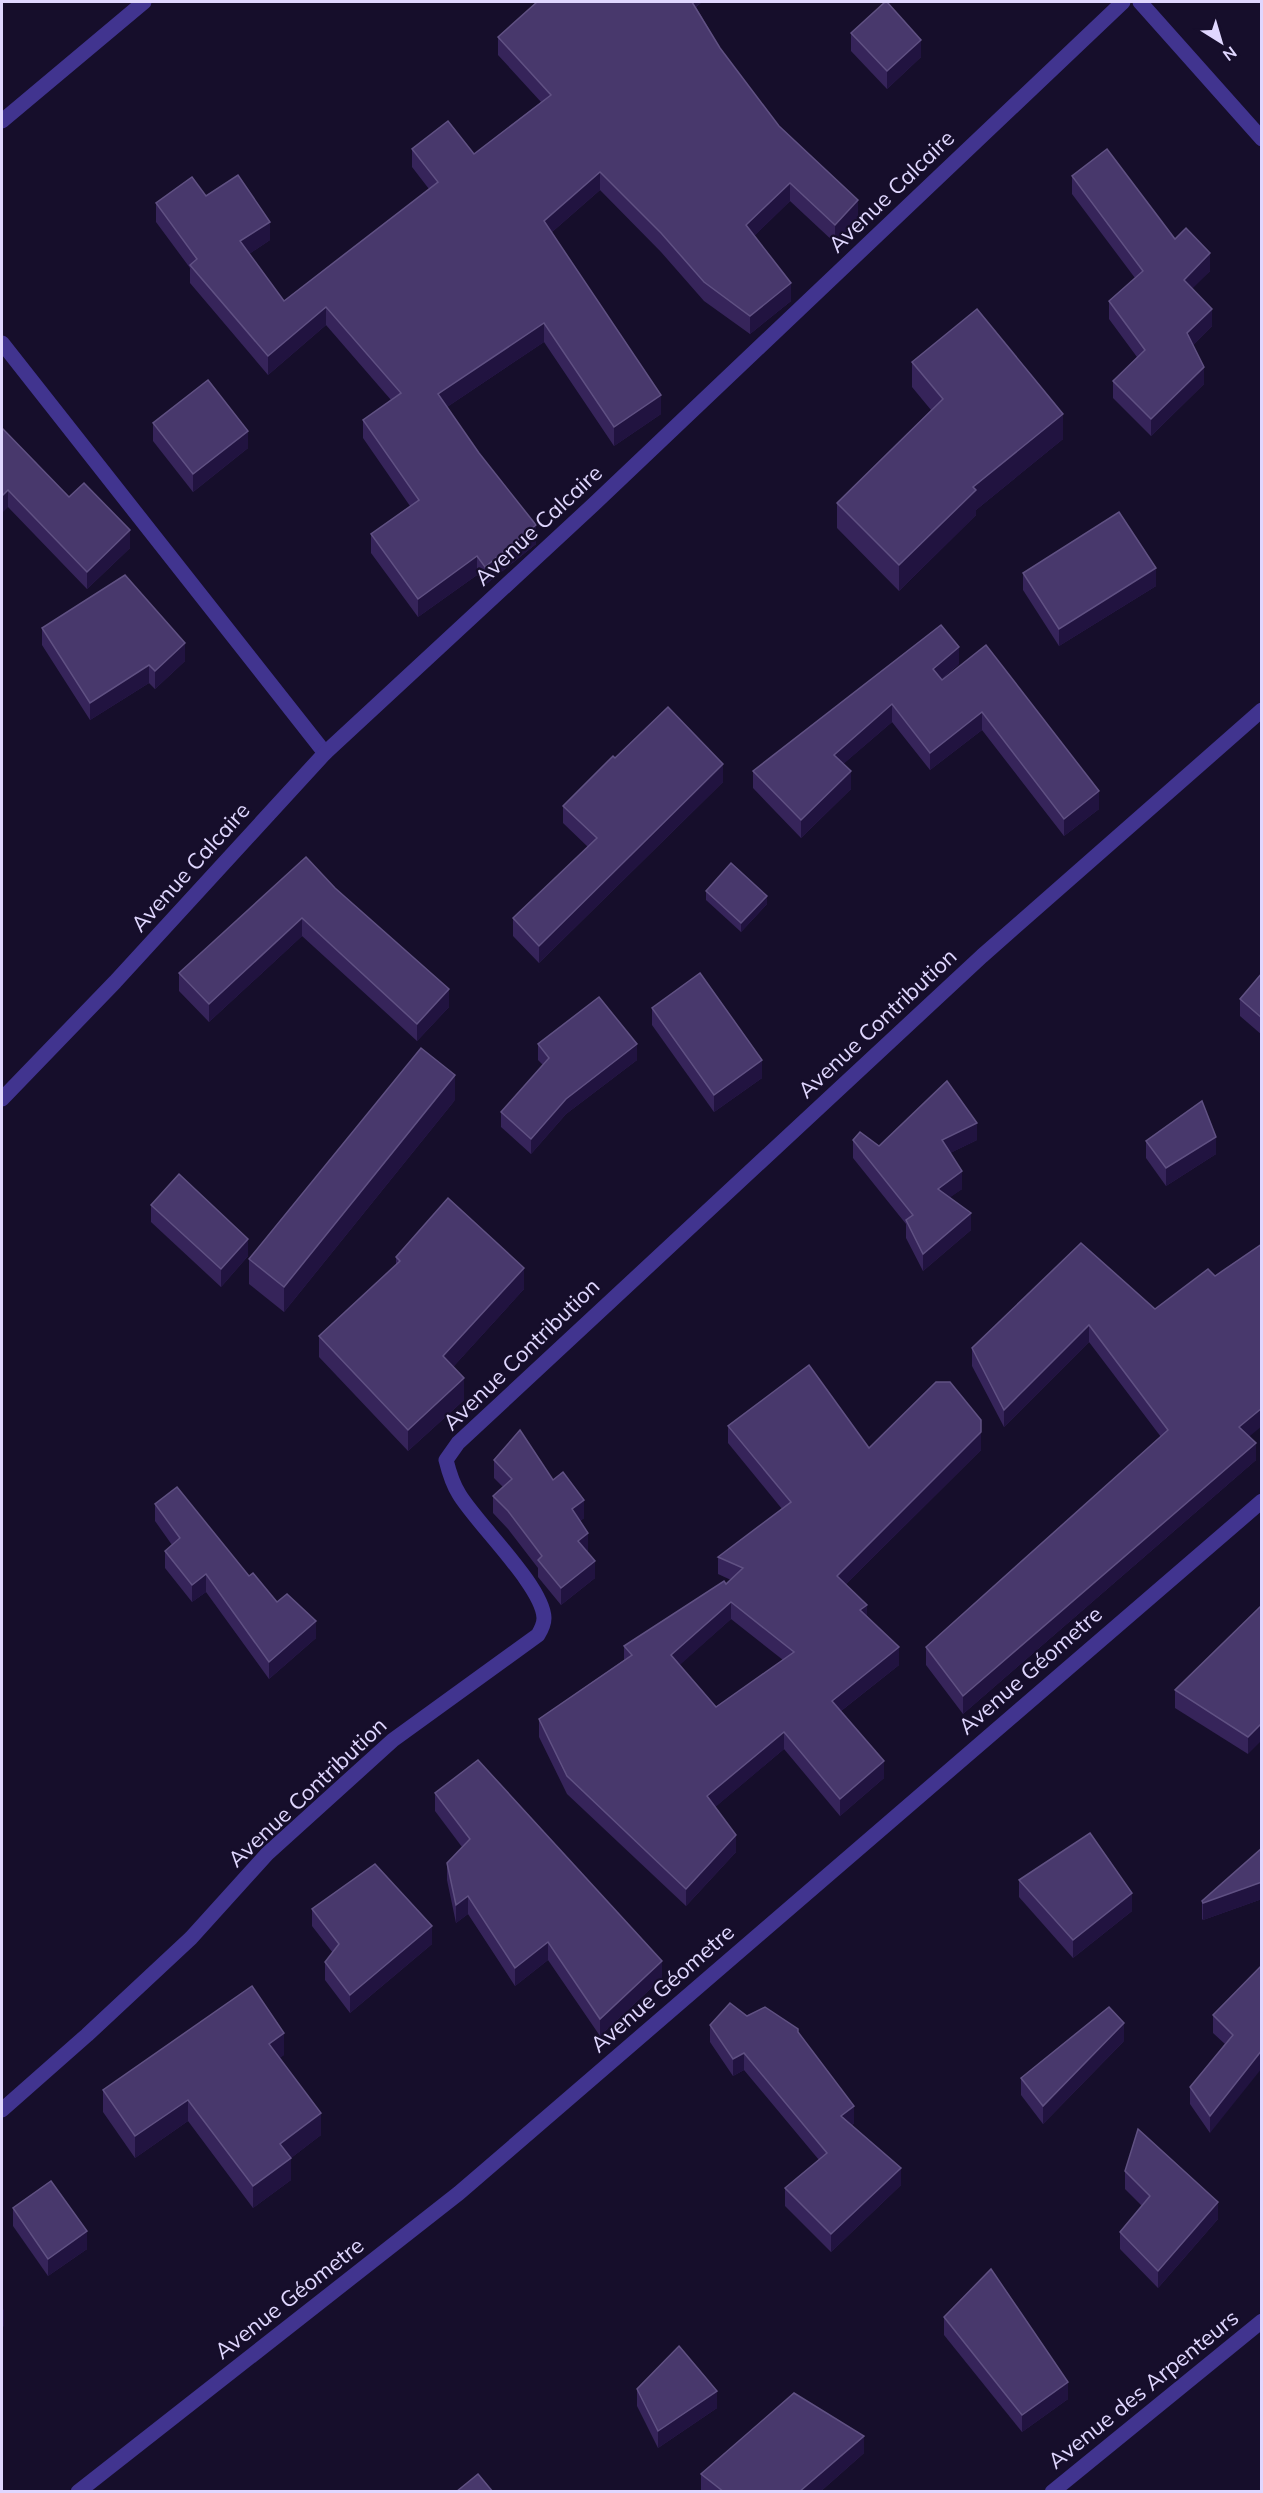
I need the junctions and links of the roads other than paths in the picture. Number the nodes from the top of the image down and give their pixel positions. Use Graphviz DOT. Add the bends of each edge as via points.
graph roads {
  1 [pos="144,2"];
  2 [pos="1123,2"];
  3 [pos="1140,2"];
  4 [pos="2,121"];
  5 [pos="1262,139"];
  6 [pos="2,343"];
  7 [pos="1262,710"];
  8 [pos="325,753"];
  9 [pos="2,1099"];
  10 [pos="1262,1501"];
  11 [pos="2,2110"];
  12 [pos="1262,2321"];
  13 [pos="78,2492"];
  14 [pos="1052,2492"];
  1 -- 4 [label="street"];
  2 -- 8 [label="street, Avenue Calcaire"];
  3 -- 5 [label="street"];
  6 -- 8 [label="street"];
  7 -- 11 [label="street, Avenue Contribution" via="982,956 458,1443 446,1460 449,1475 459,1495 533,1592 544,1619 538,1635 393,1740 267,1854 182,1946"];
  8 -- 9 [label="street, Avenue Calcaire"];
  10 -- 13 [label="street, Avenue Géometre" via="459,2193"];
  12 -- 14 [label="street, Avenue des Arpenteurs"];
}
